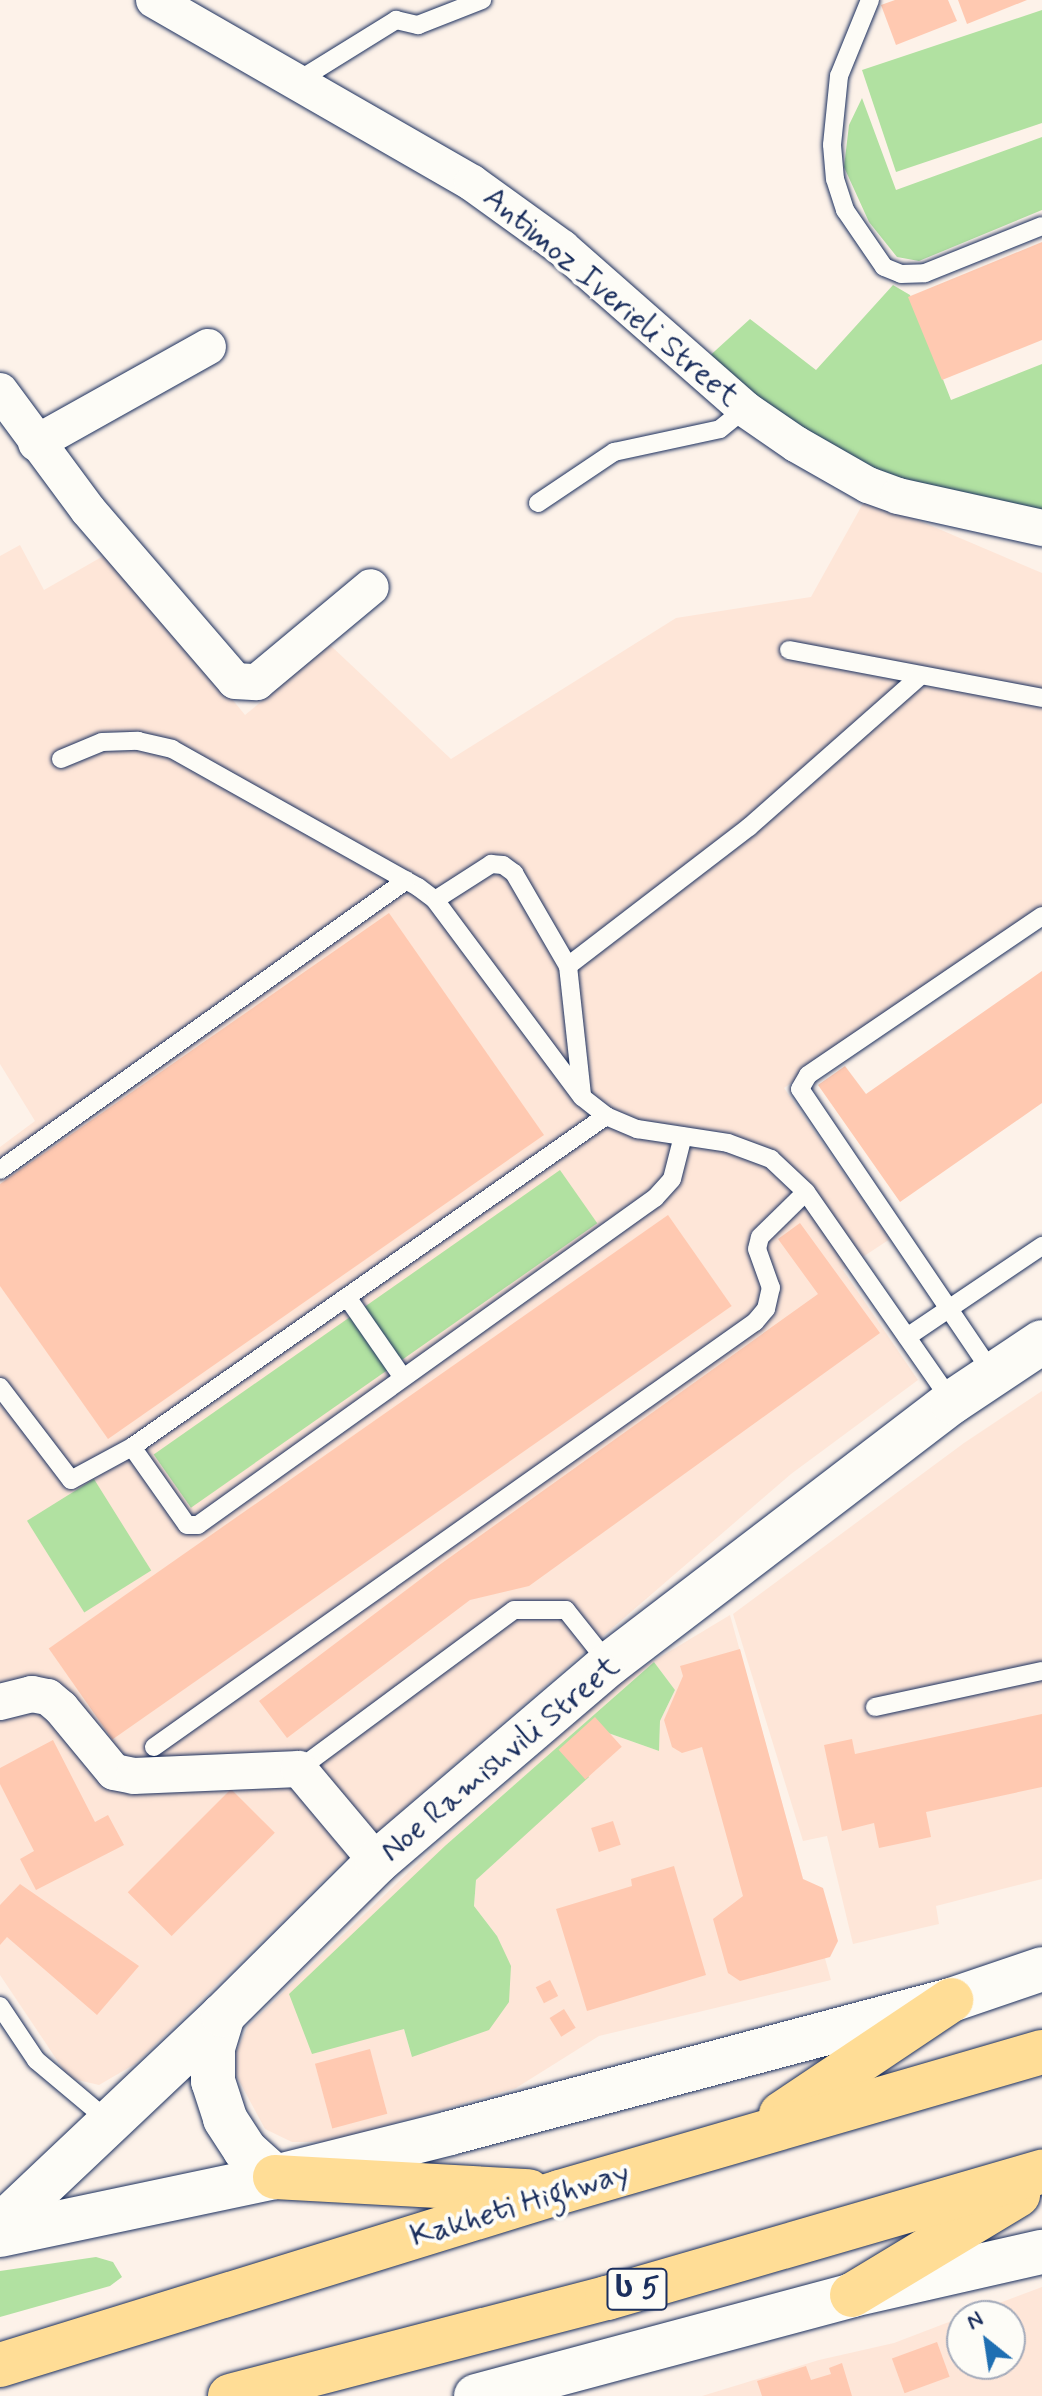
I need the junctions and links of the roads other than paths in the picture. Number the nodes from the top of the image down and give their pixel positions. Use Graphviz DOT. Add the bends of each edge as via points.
graph roads {
  1 [pos="154,0"];
  2 [pos="394,0"];
  3 [pos="482,0"];
  4 [pos="870,0"];
  5 [pos="396,20"];
  6 [pos="296,82"];
  7 [pos="1042,226"];
  8 [pos="208,347"];
  9 [pos="0,391"];
  10 [pos="745,409"];
  11 [pos="36,443"];
  12 [pos="538,503"];
  13 [pos="1042,528"];
  14 [pos="371,587"];
  15 [pos="789,650"];
  16 [pos="920,676"];
  17 [pos="1042,698"];
  18 [pos="61,759"];
  19 [pos="406,880"];
  20 [pos="435,900"];
  21 [pos="1042,916"];
  22 [pos="568,966"];
  23 [pos="582,1097"];
  24 [pos="606,1116"];
  25 [pos="683,1136"];
  26 [pos="0,1170"];
  27 [pos="806,1192"];
  28 [pos="1042,1246"];
  29 [pos="347,1297"];
  30 [pos="948,1309"];
  31 [pos="907,1337"];
  32 [pos="1042,1342"];
  33 [pos="993,1374"];
  34 [pos="403,1378"];
  35 [pos="0,1387"];
  36 [pos="952,1402"];
  37 [pos="132,1447"];
  38 [pos="609,1664"];
  39 [pos="1042,1671"];
  40 [pos="0,1702"];
  41 [pos="875,1707"];
  42 [pos="154,1747"];
  43 [pos="299,1769"];
  44 [pos="377,1862"];
  45 [pos="1042,1969"];
  46 [pos="951,2000"];
  47 [pos="0,2006"];
  48 [pos="223,2015"];
  49 [pos="1042,2052"];
  50 [pos="110,2122"];
  51 [pos="749,2136"];
  52 [pos="1042,2172"];
  53 [pos="275,2177"];
  54 [pos="1042,2181"];
  55 [pos="560,2192"];
  56 [pos="0,2226"];
  57 [pos="0,2235"];
  58 [pos="1042,2252"];
  59 [pos="852,2295"];
  60 [pos="0,2365"];
  61 [pos="230,2396"];
  62 [pos="476,2396"];
  1 -- 6 [label="street, Antimoz Iverieli Street"];
  2 -- 5 [label="lane"];
  3 -- 5 [label="lane" via="418,25"];
  4 -- 7 [label="lane" via="839,76 832,145 845,210 884,267 901,274 925,273"];
  5 -- 6 [label="lane"];
  6 -- 10 [label="street, Antimoz Iverieli Street" via="472,183 536,229"];
  8 -- 11 [label="street"];
  9 -- 11 [label="street"];
  10 -- 12 [label="lane" via="720,429 614,452"];
  10 -- 13 [label="street, Antimoz Iverieli Street" via="868,485"];
  11 -- 14 [label="street" via="235,681 257,682"];
  15 -- 16 [label="lane"];
  16 -- 17 [label="lane"];
  16 -- 22 [label="lane" via="749,827"];
  18 -- 19 [label="lane" via="102,742 138,741 172,749"];
  19 -- 20 [label="lane"];
  19 -- 26 [label="lane"];
  20 -- 22 [label="lane" via="491,864 503,865 514,873"];
  20 -- 23 [label="lane"];
  21 -- 30 [label="lane" via="808,1075 800,1089"];
  22 -- 23 [label="lane"];
  23 -- 24 [label="lane"];
  24 -- 25 [label="lane" via="637,1129"];
  24 -- 29 [label="lane"];
  25 -- 27 [label="lane" via="728,1143 771,1159"];
  25 -- 34 [label="lane" via="672,1179 655,1198"];
  27 -- 31 [label="lane"];
  27 -- 42 [label="lane" via="760,1237 757,1249 771,1288 766,1309 755,1322"];
  28 -- 30 [label="lane"];
  29 -- 34 [label="lane"];
  29 -- 37 [label="lane"];
  30 -- 31 [label="lane"];
  30 -- 33 [label="lane"];
  31 -- 36 [label="lane"];
  32 -- 33 [label="street, Noe Ramishvili Street"];
  33 -- 36 [label="street, Noe Ramishvili Street"];
  34 -- 37 [label="lane" via="198,1525 187,1525"];
  35 -- 37 [label="lane" via="71,1480"];
  36 -- 38 [label="street, Noe Ramishvili Street"];
  38 -- 43 [label="lane" via="566,1610 514,1610"];
  38 -- 44 [label="street, Noe Ramishvili Street"];
  39 -- 41 [label="lane"];
  40 -- 43 [label="street" via="32,1694 48,1697 114,1772 134,1776"];
  43 -- 44 [label="street"];
  44 -- 48 [label="street, Noe Ramishvili Street"];
  45 -- 46 [label="street"];
  46 -- 51 [label="highway"];
  46 -- 53 [label="street"];
  47 -- 50 [label="lane" via="36,2060"];
  48 -- 50 [label="street, Noe Ramishvili Street"];
  48 -- 53 [label="street" via="213,2047 213,2081 225,2119 245,2150"];
  49 -- 51 [label="highway, Kakheti Highway"];
  50 -- 56 [label="street, Noe Ramishvili Street"];
  51 -- 55 [label="highway, Kakheti Highway"];
  52 -- 61 [label="highway, ს 5" via="607,2298"];
  53 -- 55 [label="highway"];
  53 -- 57 [label="street"];
  54 -- 59 [label="highway"];
  55 -- 60 [label="highway, Kakheti Highway"];
  58 -- 59 [label="street"];
  59 -- 62 [label="street"];
}
